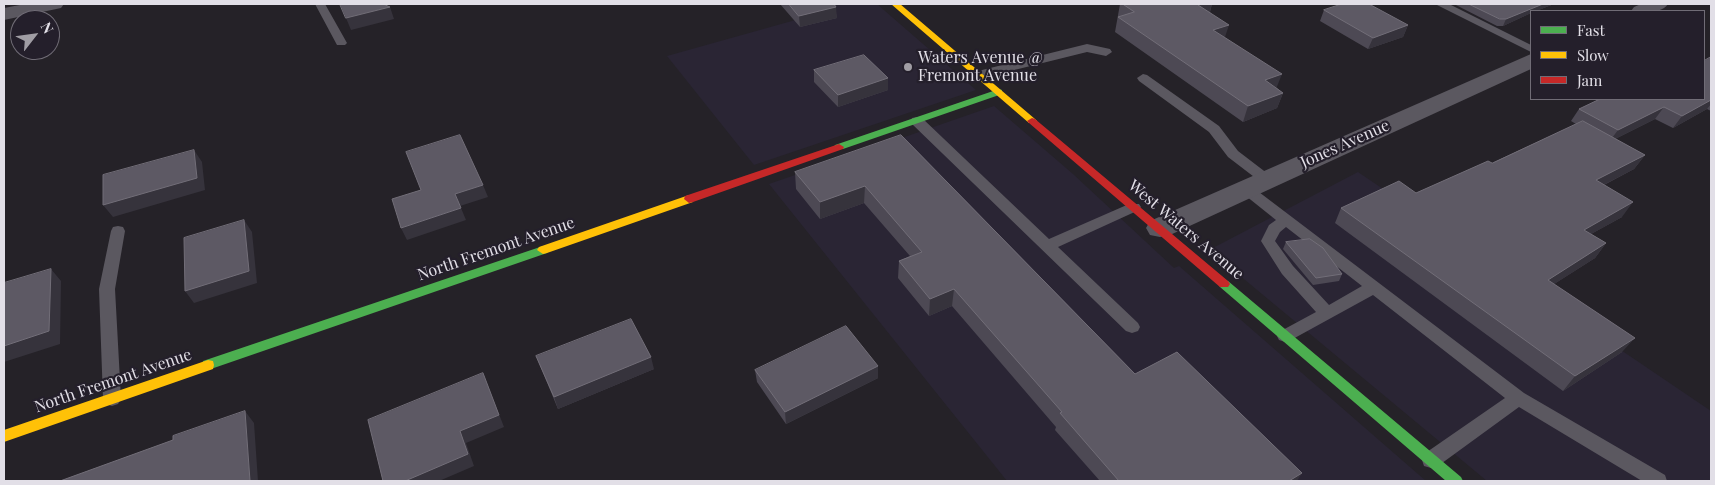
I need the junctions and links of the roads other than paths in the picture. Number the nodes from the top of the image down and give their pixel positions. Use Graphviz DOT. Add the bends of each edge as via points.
graph roads {
  1 [pos="54,4"];
  2 [pos="320,4"];
  3 [pos="895,4"];
  4 [pos="1441,4"];
  5 [pos="1658,4"];
  6 [pos="1643,10"];
  7 [pos="4,14"];
  8 [pos="342,42"];
  9 [pos="1530,48"];
  10 [pos="1106,52"];
  11 [pos="1530,61"];
  12 [pos="978,75"];
  13 [pos="1143,78"];
  14 [pos="999,92"];
  15 [pos="917,121"];
  16 [pos="1257,185"];
  17 [pos="1134,207"];
  18 [pos="1286,220"];
  19 [pos="1160,228"];
  20 [pos="118,231"];
  21 [pos="1047,246"];
  22 [pos="1374,287"];
  23 [pos="1327,313"];
  24 [pos="1132,327"];
  25 [pos="1285,336"];
  26 [pos="112,398"];
  27 [pos="1518,398"];
  28 [pos="4,436"];
  29 [pos="1431,460"];
  30 [pos="1456,481"];
  31 [pos="1658,481"];
  1 -- 7 [label="street"];
  2 -- 8 [label="lane"];
  3 -- 12 [label="street, West Waters Avenue"];
  4 -- 9 [label="lane"];
  5 -- 6 [label="street"];
  10 -- 12 [label="lane" via="1087,48"];
  11 -- 16 [label="street, Jones Avenue"];
  12 -- 14 [label="street, West Waters Avenue"];
  13 -- 16 [label="lane" via="1214,129"];
  14 -- 15 [label="street, North Fremont Avenue"];
  14 -- 17 [label="street, West Waters Avenue"];
  15 -- 21 [label="lane"];
  15 -- 26 [label="street, North Fremont Avenue"];
  16 -- 18 [label="lane"];
  16 -- 19 [label="street, Jones Avenue"];
  17 -- 19 [label="street, West Waters Avenue"];
  17 -- 21 [label="lane"];
  18 -- 22 [label="lane"];
  18 -- 23 [label="lane" via="1274,229 1268,241 1297,282"];
  19 -- 25 [label="street, West Waters Avenue"];
  20 -- 26 [label="lane" via="107,289"];
  21 -- 24 [label="lane"];
  22 -- 23 [label="lane"];
  22 -- 27 [label="lane"];
  23 -- 25 [label="lane"];
  25 -- 29 [label="street, West Waters Avenue"];
  26 -- 28 [label="street, North Fremont Avenue"];
  27 -- 29 [label="lane"];
  27 -- 31 [label="lane"];
  29 -- 30 [label="street, West Waters Avenue"];
}
